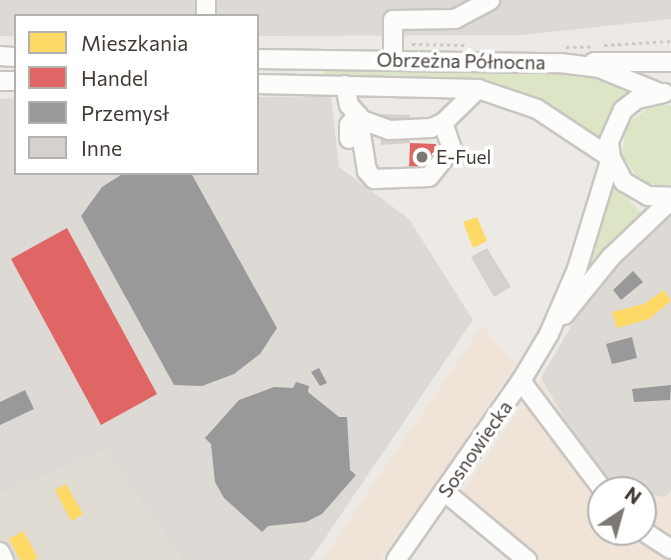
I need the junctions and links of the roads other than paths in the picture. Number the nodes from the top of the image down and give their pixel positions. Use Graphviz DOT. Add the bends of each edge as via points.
graph roads {
  1 [pos="494,1"];
  2 [pos="259,59"];
  3 [pos="393,61"];
  4 [pos="560,62"];
  5 [pos="671,62"];
  6 [pos="259,84"];
  7 [pos="345,85"];
  8 [pos="478,89"];
  9 [pos="665,93"];
  10 [pos="358,115"];
  11 [pos="443,123"];
  12 [pos="349,139"];
  13 [pos="611,158"];
  14 [pos="671,198"];
  15 [pos="549,334"];
  16 [pos="521,381"];
  17 [pos="592,476"];
  18 [pos="445,492"];
  19 [pos="0,551"];
  20 [pos="4,560"];
  21 [pos="396,560"];
  22 [pos="527,560"];
  1 -- 3 [label="street" via="455,19 393,20"];
  2 -- 3 [label="street, Obrzeżna Północna"];
  3 -- 4 [label="street, Obrzeżna Północna"];
  4 -- 5 [label="street"];
  4 -- 9 [label="street, Obrzeżna Północna" via="599,68"];
  6 -- 7 [label="street, Obrzeżna Północna"];
  7 -- 8 [label="street, Obrzeżna Północna"];
  7 -- 10 [label="street" via="349,105"];
  8 -- 11 [label="street"];
  8 -- 13 [label="street, Obrzeżna Północna" via="537,109"];
  9 -- 13 [label="street, Sosnowiecka" via="637,99 623,110 614,124"];
  10 -- 11 [label="street" via="375,129 430,128"];
  10 -- 11 [label="street" via="363,166 374,179 429,177 452,149"];
  10 -- 12 [label="street" via="349,125"];
  13 -- 14 [label="street, Sosnowiecka" via="624,182 635,191"];
  13 -- 15 [label="street, Sosnowiecka" via="577,269"];
  14 -- 15 [label="street, Sosnowiecka" via="611,257"];
  15 -- 16 [label="street, Sosnowiecka"];
  16 -- 17 [label="street"];
  16 -- 18 [label="street, Sosnowiecka"];
  18 -- 21 [label="street, Sosnowiecka"];
  18 -- 22 [label="street"];
  19 -- 20 [label="street"];
}
